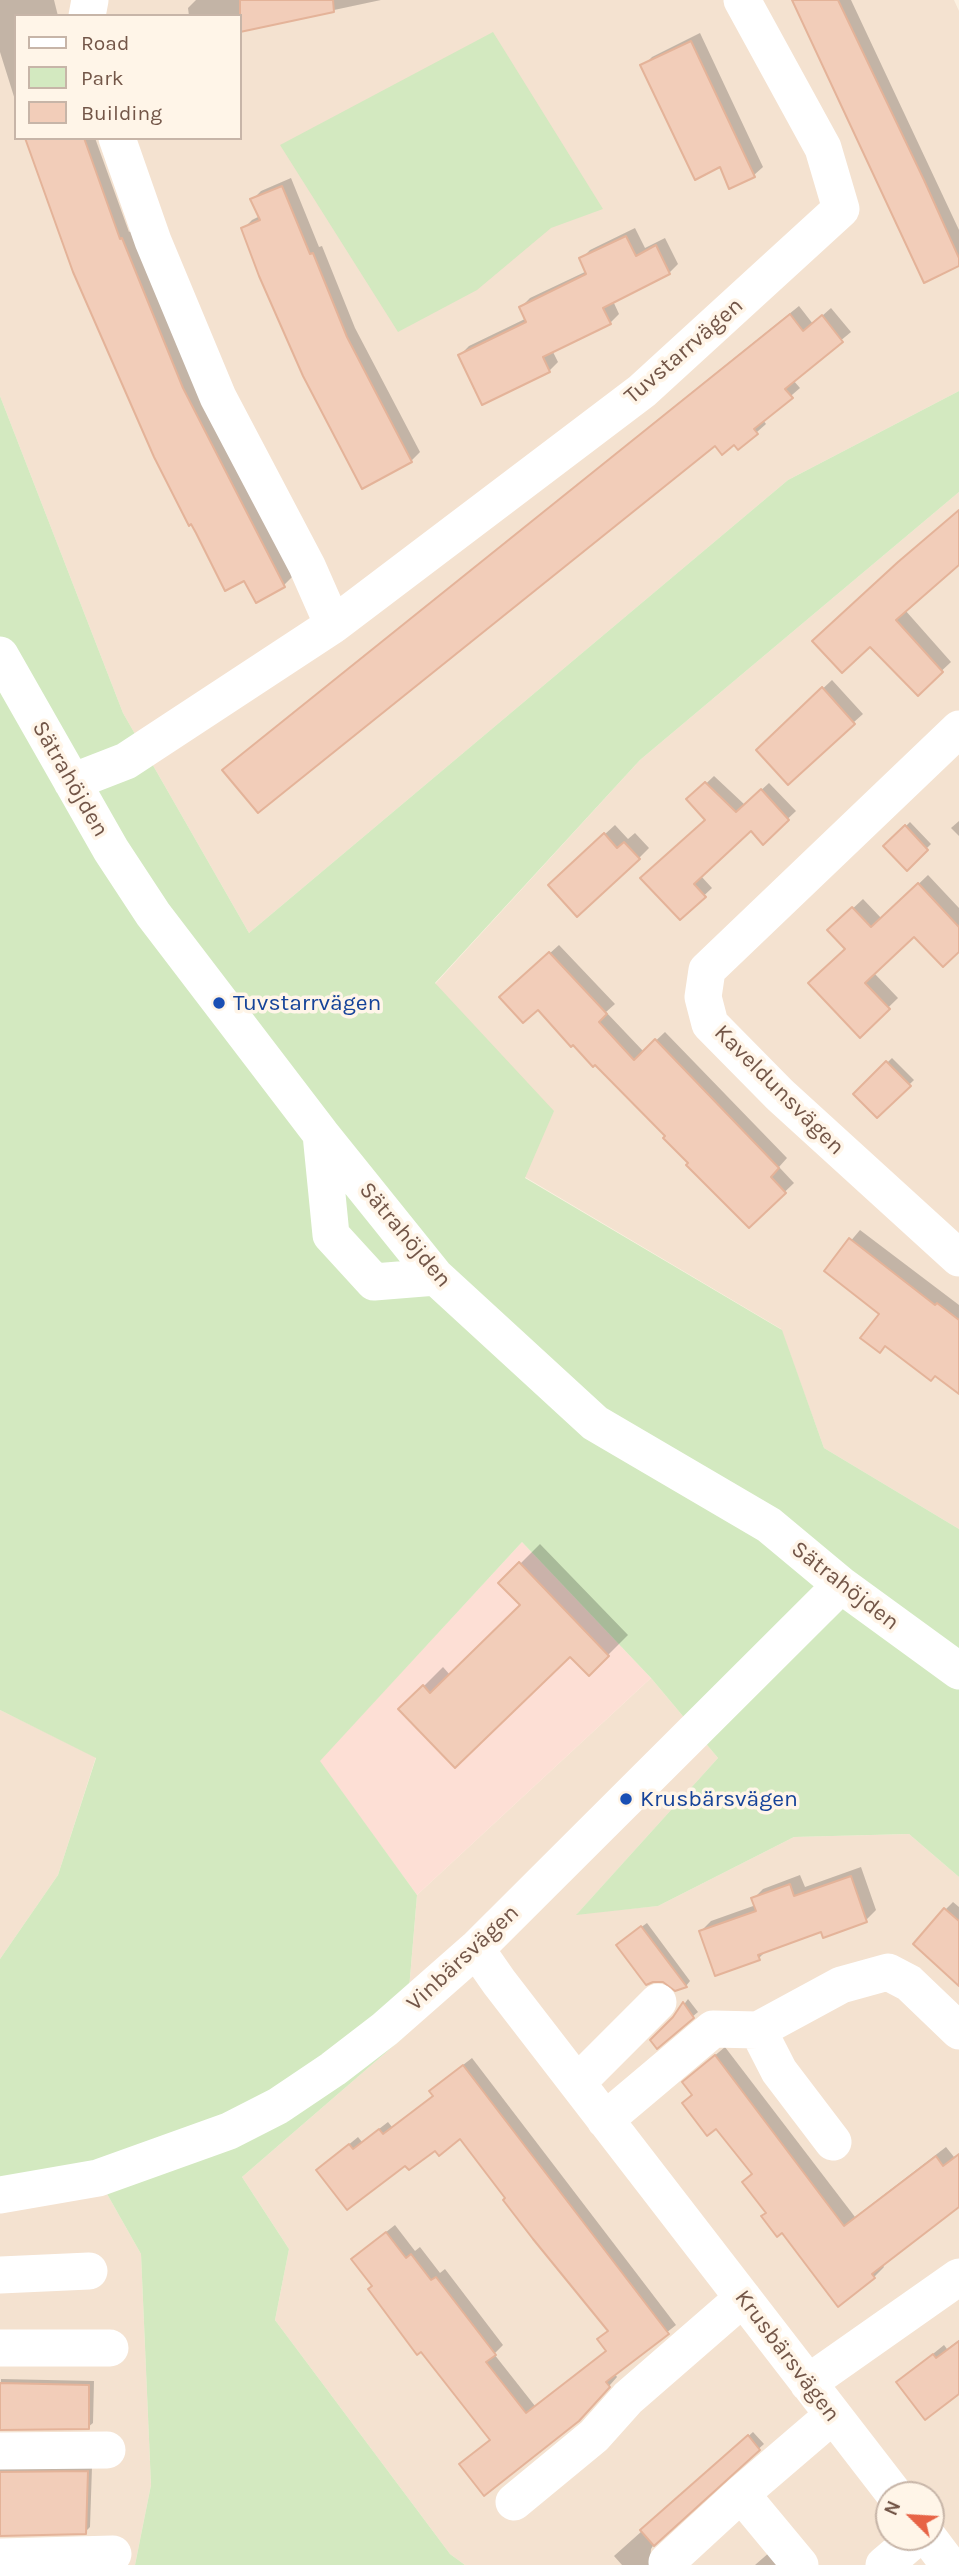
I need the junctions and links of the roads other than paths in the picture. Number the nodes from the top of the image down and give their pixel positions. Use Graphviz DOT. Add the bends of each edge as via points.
graph roads {
  1 [pos="743,0"];
  2 [pos="118,140"];
  3 [pos="334,625"];
  4 [pos="0,655"];
  5 [pos="959,729"];
  6 [pos="72,782"];
  7 [pos="321,1134"];
  8 [pos="959,1258"];
  9 [pos="436,1277"];
  10 [pos="841,1586"];
  11 [pos="959,1671"];
  12 [pos="476,1949"];
  13 [pos="658,2002"];
  14 [pos="758,2030"];
  15 [pos="959,2031"];
  16 [pos="578,2083"];
  17 [pos="605,2120"];
  18 [pos="833,2142"];
  19 [pos="0,2195"];
  20 [pos="89,2271"];
  21 [pos="0,2275"];
  22 [pos="959,2277"];
  23 [pos="743,2298"];
  24 [pos="0,2348"];
  25 [pos="110,2348"];
  26 [pos="808,2383"];
  27 [pos="832,2416"];
  28 [pos="107,2450"];
  29 [pos="0,2451"];
  30 [pos="884,2481"];
  31 [pos="741,2494"];
  32 [pos="514,2502"];
  33 [pos="900,2551"];
  34 [pos="113,2554"];
  35 [pos="0,2557"];
  36 [pos="667,2562"];
  37 [pos="800,2565"];
  38 [pos="884,2565"];
  1 -- 3 [label="street, Tuvstarrvägen" via="823,148 841,209 642,391"];
  2 -- 3 [label="street" via="153,241 218,397"];
  3 -- 6 [label="street, Tuvstarrvägen" via="126,761"];
  4 -- 6 [label="street, Sätrahöjden"];
  5 -- 8 [label="street, Kaveldunsvägen" via="707,970 702,997 710,1024 780,1095"];
  6 -- 7 [label="street, Sätrahöjden" via="153,914"];
  7 -- 9 [label="street, Sätrahöjden"];
  7 -- 9 [label="street" via="331,1235 374,1282"];
  9 -- 10 [label="street, Sätrahöjden" via="595,1423 769,1525"];
  10 -- 11 [label="street, Sätrahöjden"];
  10 -- 12 [label="street, Vinbärsvägen"];
  12 -- 16 [label="street, Krusbärsvägen"];
  12 -- 19 [label="street, Vinbärsvägen" via="385,2029 278,2106 229,2131 98,2178"];
  13 -- 16 [label="street"];
  14 -- 15 [label="street" via="841,1985 888,1972 909,1983"];
  14 -- 17 [label="street" via="713,2029"];
  14 -- 18 [label="street" via="779,2071"];
  16 -- 17 [label="street, Krusbärsvägen"];
  17 -- 23 [label="street, Krusbärsvägen"];
  20 -- 21 [label="street"];
  22 -- 26 [label="street"];
  23 -- 26 [label="street, Krusbärsvägen"];
  23 -- 32 [label="street" via="628,2398 594,2436"];
  24 -- 25 [label="street"];
  26 -- 27 [label="street, Krusbärsvägen"];
  27 -- 30 [label="street, Krusbärsvägen"];
  27 -- 31 [label="street"];
  28 -- 29 [label="street"];
  31 -- 36 [label="street"];
  31 -- 37 [label="street"];
  33 -- 38 [label="street"];
  34 -- 35 [label="street"];
}
